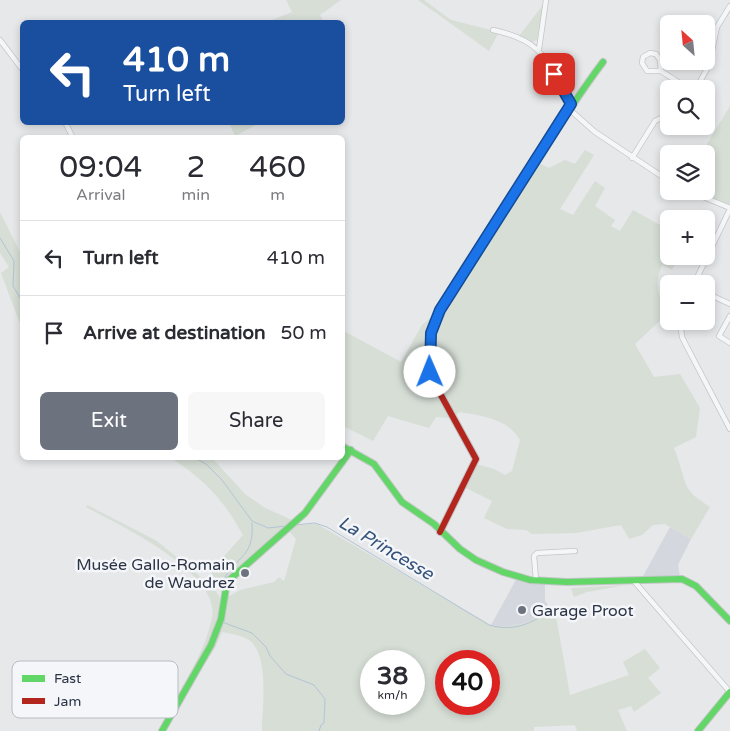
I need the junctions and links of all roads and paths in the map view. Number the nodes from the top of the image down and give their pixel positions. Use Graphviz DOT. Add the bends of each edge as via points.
graph roads {
  1 [pos="546,0"];
  2 [pos="730,6"];
  3 [pos="493,30"];
  4 [pos="0,40"];
  5 [pos="539,49"];
  6 [pos="603,62"];
  7 [pos="20,66"];
  8 [pos="661,70"];
  9 [pos="676,80"];
  10 [pos="700,80"];
  11 [pos="570,106"];
  12 [pos="660,118"];
  13 [pos="632,158"];
  14 [pos="660,176"];
  15 [pos="711,200"];
  16 [pos="730,208"];
  17 [pos="698,275"];
  18 [pos="715,297"];
  19 [pos="730,304"];
  20 [pos="730,316"];
  21 [pos="682,330"];
  22 [pos="730,342"];
  23 [pos="729,426"];
  24 [pos="345,447"];
  25 [pos="352,450"];
  26 [pos="440,532"];
  27 [pos="575,551"];
  28 [pos="632,579"];
  29 [pos="536,580"];
  30 [pos="730,621"];
  31 [pos="730,692"];
  32 [pos="178,703"];
  33 [pos="169,718"];
  34 [pos="162,731"];
  35 [pos="698,731"];
  1 -- 5 [label="street"];
  2 -- 10 [label="street" via="717,27 711,59"];
  3 -- 5 [label="street" via="523,39"];
  4 -- 7 [label="street"];
  5 -- 11 [label="street"];
  6 -- 11 [label="street"];
  8 -- 8 [label="street" via="656,54 643,57 642,63 647,71"];
  8 -- 9 [label="street"];
  11 -- 13 [label="street" via="595,132"];
  11 -- 26 [label="street" via="446,299 431,333 431,377 476,459"];
  12 -- 13 [label="street" via="655,121"];
  13 -- 14 [label="street"];
  15 -- 16 [label="street"];
  16 -- 17 [label="street"];
  18 -- 19 [label="street"];
  20 -- 22 [label="street" via="719,336"];
  21 -- 23 [label="street" via="686,345"];
  24 -- 25 [label="street"];
  25 -- 26 [label="street" via="374,464 402,502"];
  25 -- 32 [label="street" via="322,493 228,582 221,619 211,645"];
  26 -- 29 [label="street" via="476,560 512,575"];
  27 -- 29 [label="street" via="537,553 534,556"];
  28 -- 29 [label="street"];
  28 -- 30 [label="street" via="675,578 688,581"];
  28 -- 31 [label="street"];
  31 -- 35 [label="street"];
  33 -- 34 [label="street"];
}
